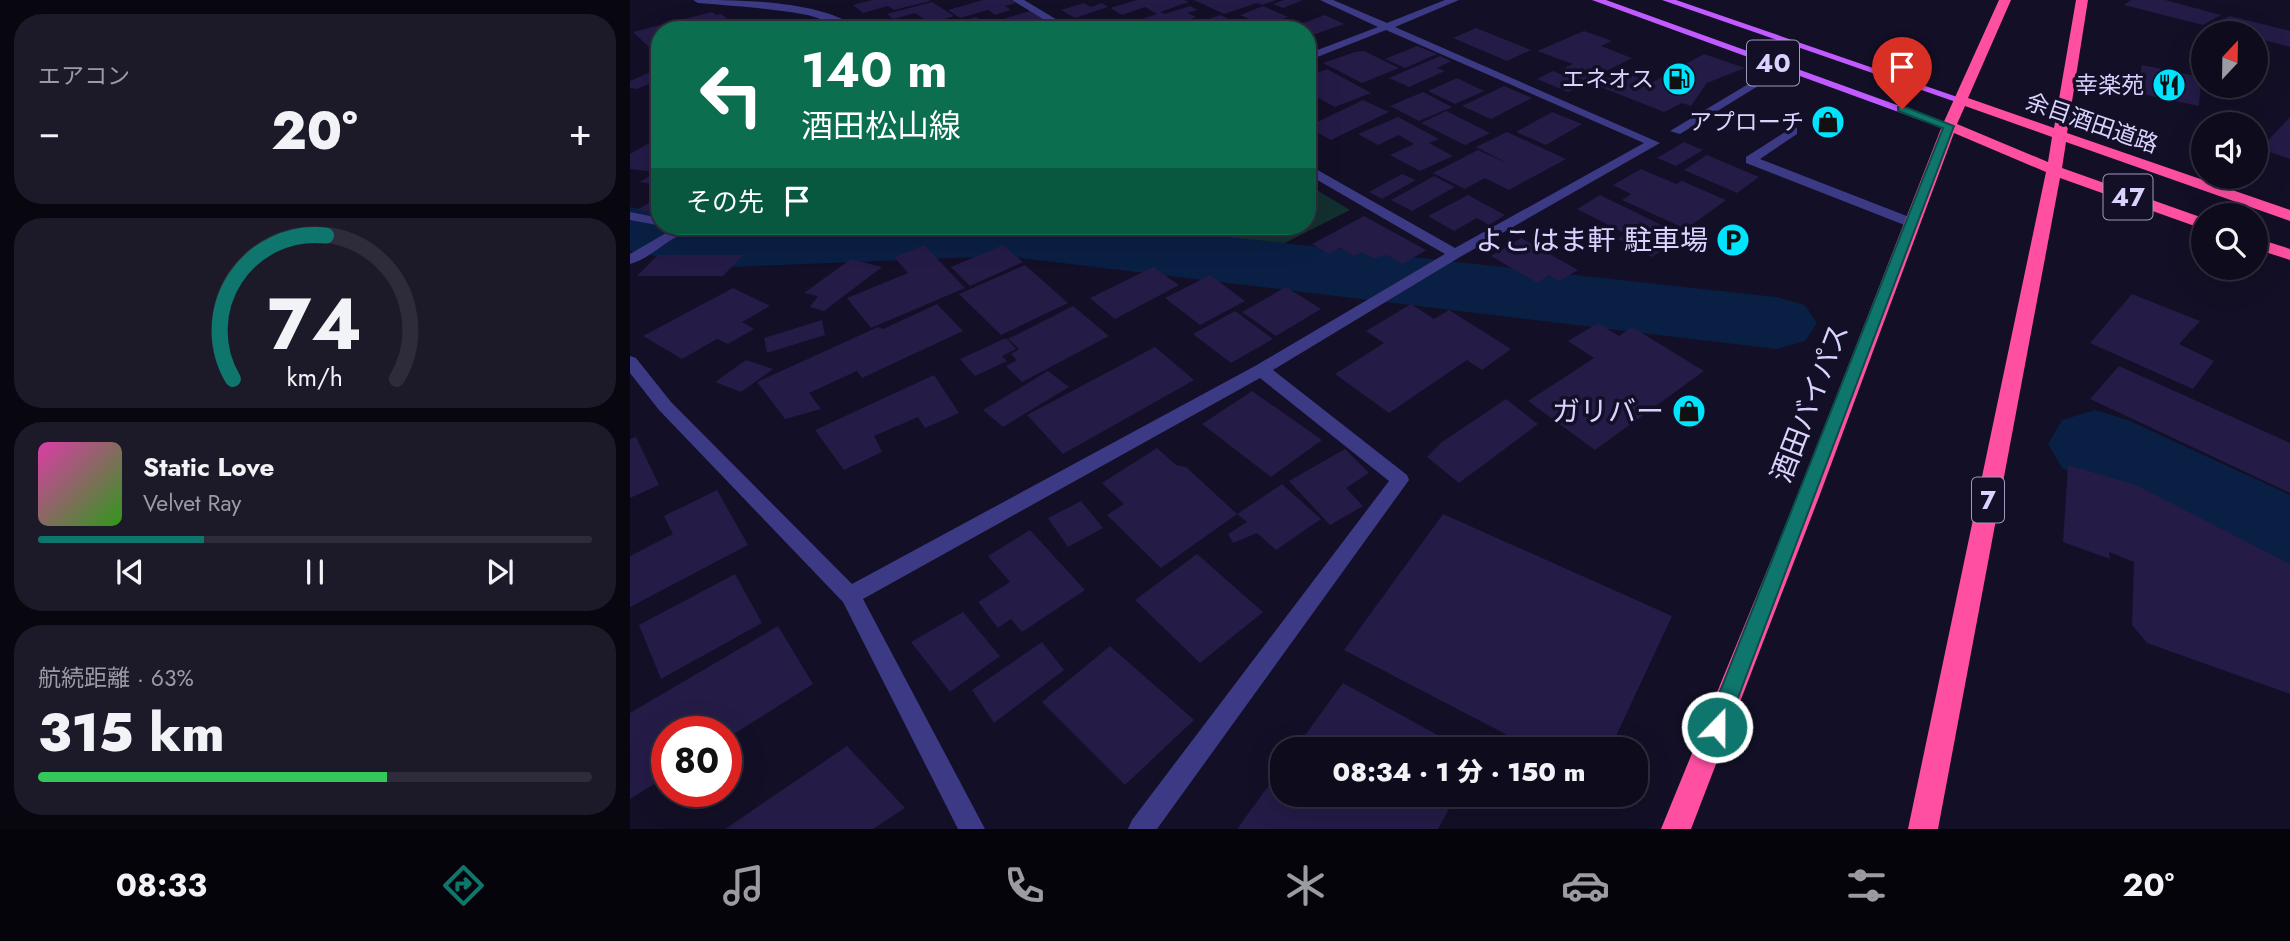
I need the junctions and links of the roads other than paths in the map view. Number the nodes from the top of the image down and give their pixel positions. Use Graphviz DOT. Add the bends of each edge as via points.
graph roads {
  1 [pos="698,0"];
  2 [pos="1017,0"];
  3 [pos="1325,0"];
  4 [pos="1454,0"];
  5 [pos="1597,0"];
  6 [pos="1667,0"];
  7 [pos="2005,0"];
  8 [pos="2081,0"];
  9 [pos="845,21"];
  10 [pos="1053,21"];
  11 [pos="1388,27"];
  12 [pos="1316,55"];
  13 [pos="1784,67"];
  14 [pos="1960,100"];
  15 [pos="1949,126"];
  16 [pos="1676,131"];
  17 [pos="1793,131"];
  18 [pos="2060,137"];
  19 [pos="2054,170"];
  20 [pos="1316,173"];
  21 [pos="630,216"];
  22 [pos="2290,216"];
  23 [pos="651,220"];
  24 [pos="2191,220"];
  25 [pos="1912,223"];
  26 [pos="669,235"];
  27 [pos="2268,247"];
  28 [pos="1455,254"];
  29 [pos="2290,255"];
  30 [pos="630,260"];
  31 [pos="630,362"];
  32 [pos="1261,370"];
  33 [pos="849,596"];
  34 [pos="972,829"];
  35 [pos="1141,829"];
  36 [pos="1676,829"];
  37 [pos="1923,829"];
  1 -- 9 [label="street" via="810,12"];
  2 -- 10 [label="street"];
  3 -- 11 [label="street"];
  4 -- 11 [label="street"];
  5 -- 13 [label="main road, 40"];
  6 -- 14 [label="main road, 40"];
  7 -- 14 [label="highway, 酒田バイパス"];
  8 -- 18 [label="highway, 7"];
  11 -- 12 [label="street"];
  11 -- 28 [label="street" via="1654,143"];
  13 -- 15 [label="main road, 40"];
  13 -- 16 [label="street"];
  14 -- 15 [label="highway, 酒田バイパス"];
  14 -- 18 [label="highway, 余目酒田道路 / 47"];
  15 -- 19 [label="highway, 余目酒田道路 / 47"];
  15 -- 25 [label="highway, 酒田バイパス"];
  17 -- 25 [label="street" via="1750,160"];
  18 -- 19 [label="highway, 7"];
  18 -- 22 [label="highway, 余目酒田道路 / 47"];
  19 -- 24 [label="highway, 余目酒田道路 / 47"];
  19 -- 37 [label="highway, 7"];
  20 -- 28 [label="street"];
  21 -- 23 [label="street"];
  25 -- 36 [label="highway, 酒田バイパス"];
  26 -- 30 [label="street"];
  27 -- 29 [label="highway"];
  28 -- 32 [label="street"];
  31 -- 33 [label="street" via="665,406"];
  32 -- 33 [label="street"];
  32 -- 35 [label="street" via="1400,481"];
  33 -- 34 [label="street"];
}
